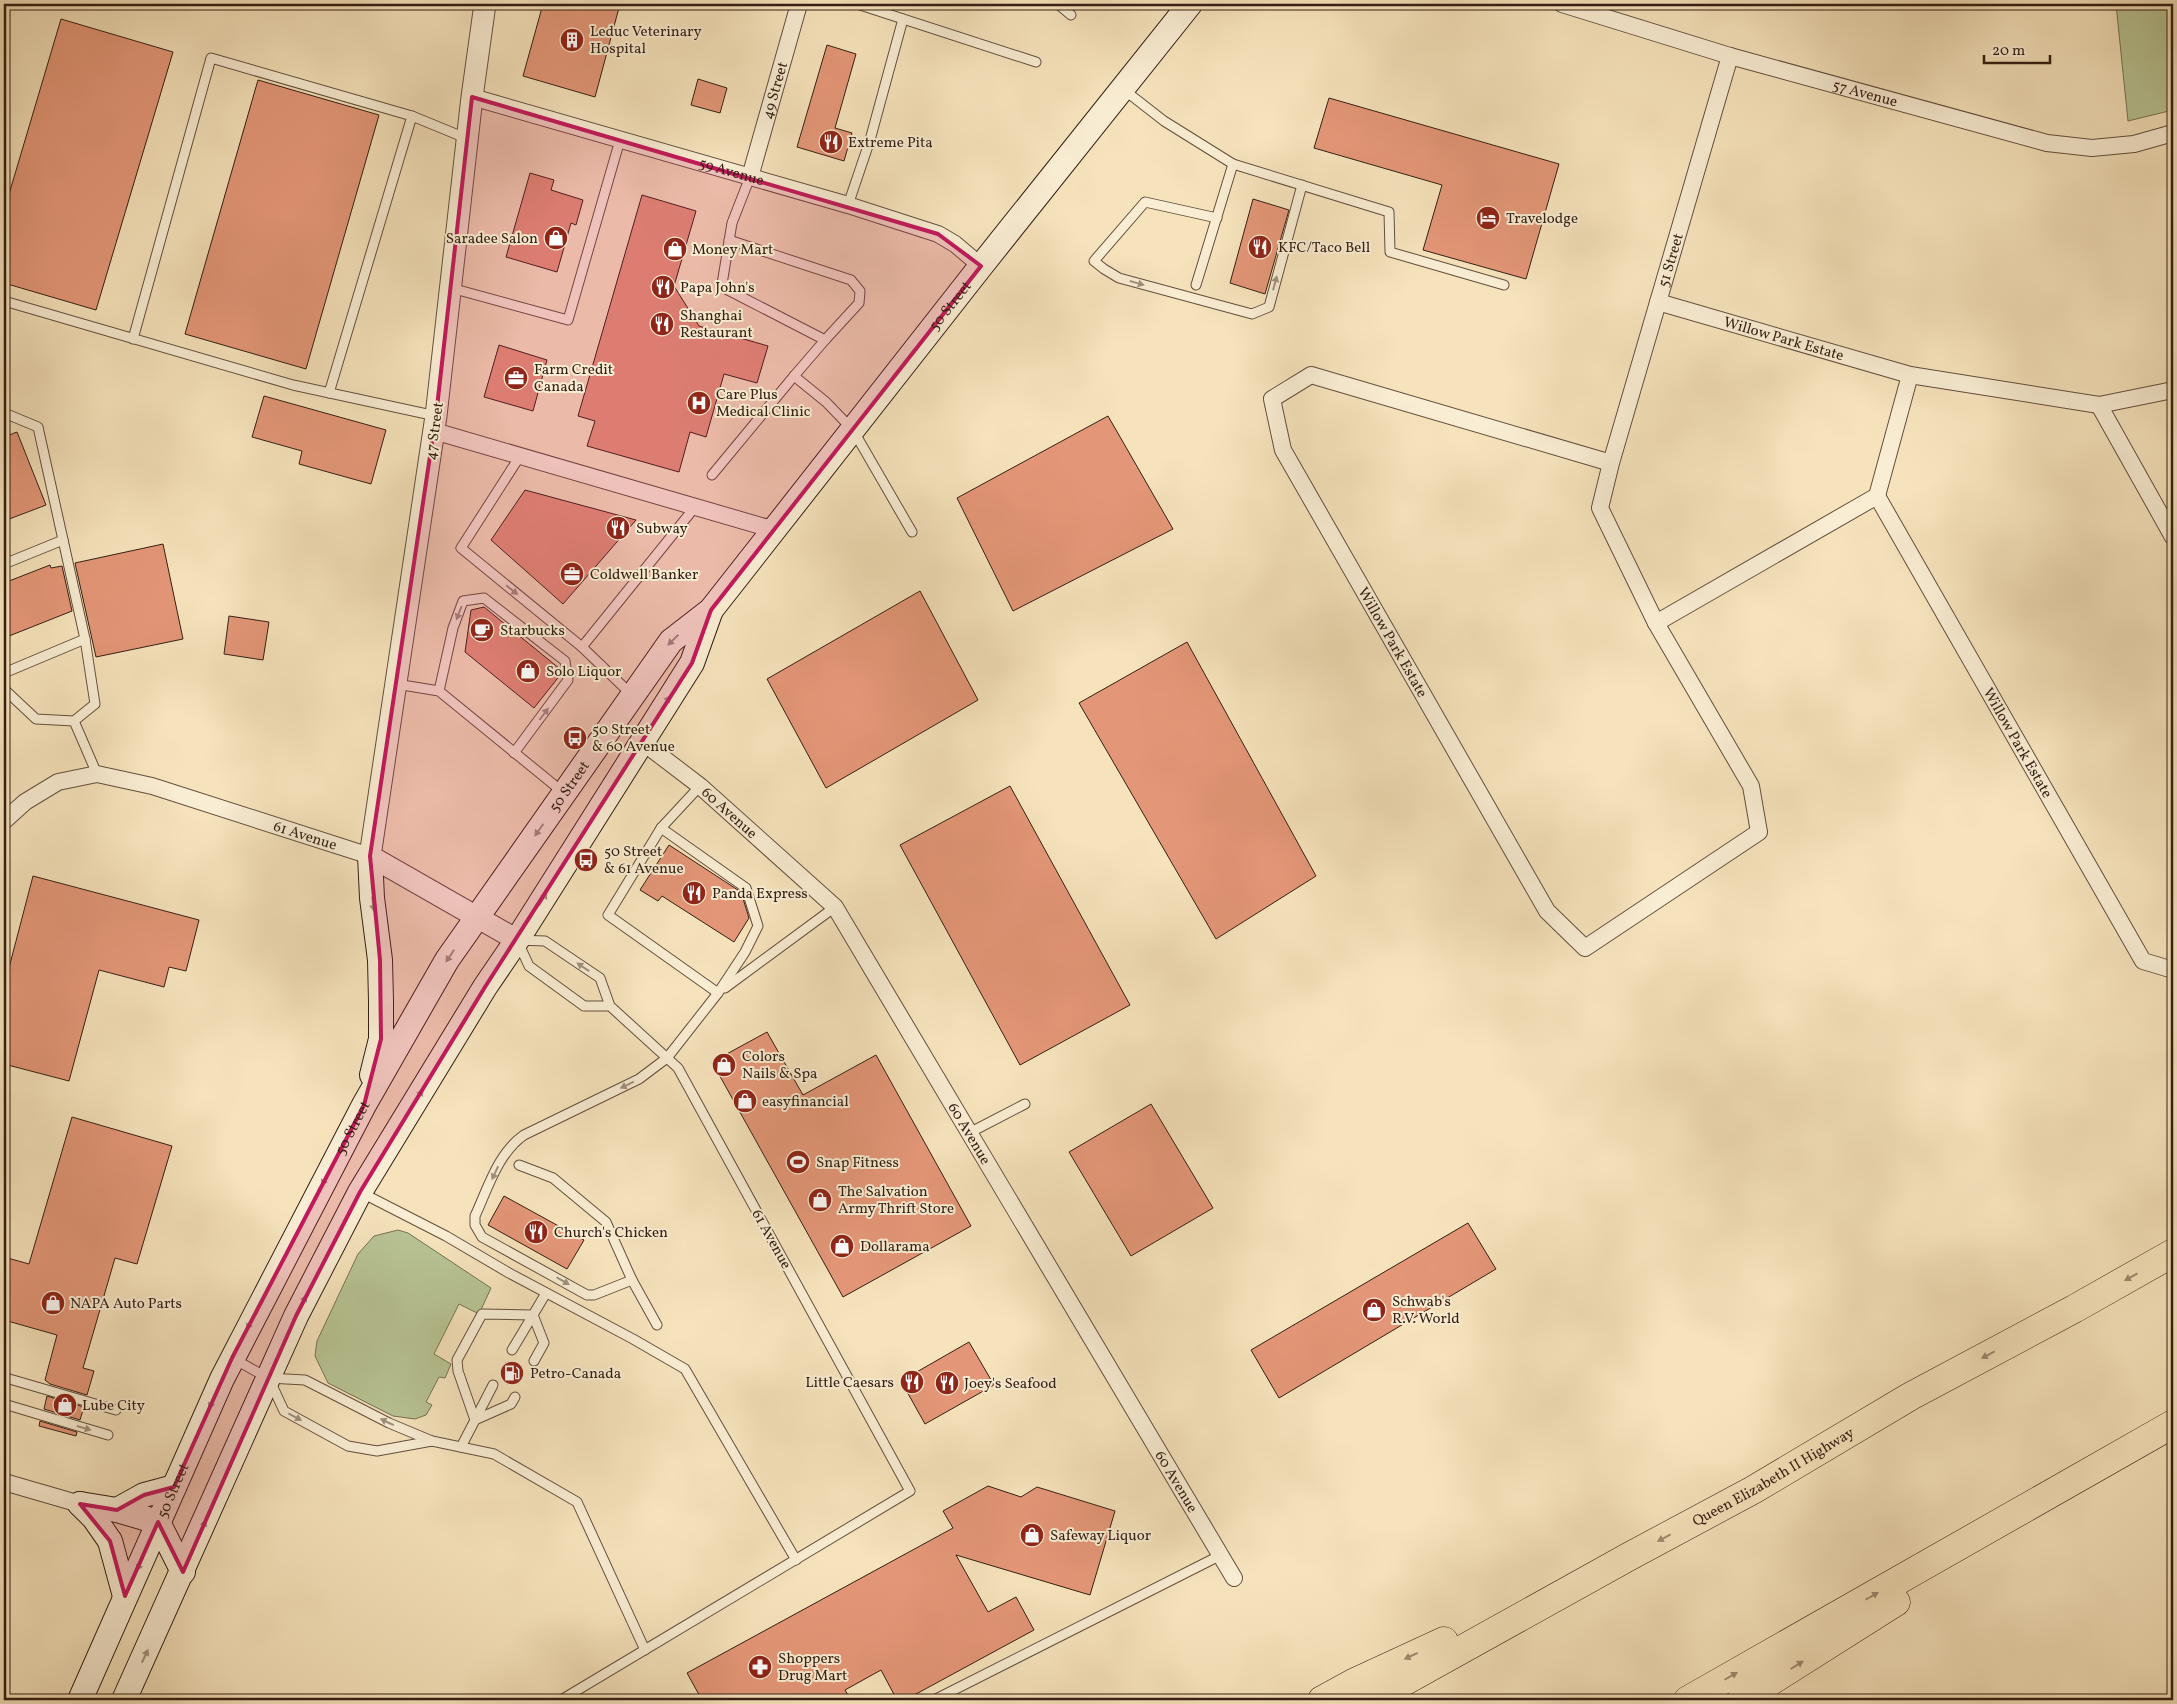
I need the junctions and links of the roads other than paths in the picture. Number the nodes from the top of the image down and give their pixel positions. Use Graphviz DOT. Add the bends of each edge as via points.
graph roads {
  1 [pos="485,4"];
  2 [pos="799,4"];
  3 [pos="1058,4"];
  4 [pos="1190,4"];
  5 [pos="1562,4"];
  6 [pos="862,5"];
  7 [pos="1071,15"];
  8 [pos="903,19"];
  9 [pos="1730,56"];
  10 [pos="1036,62"];
  11 [pos="1123,89"];
  12 [pos="472,97"];
  13 [pos="412,116"];
  14 [pos="2173,133"];
  15 [pos="468,139"];
  16 [pos="620,140"];
  17 [pos="1233,164"];
  18 [pos="750,177"];
  19 [pos="1302,185"];
  20 [pos="848,205"];
  21 [pos="1217,218"];
  22 [pos="729,240"];
  23 [pos="981,266"];
  24 [pos="1196,285"];
  25 [pos="1504,285"];
  26 [pos="451,288"];
  27 [pos="4,302"];
  28 [pos="1658,302"];
  29 [pos="133,339"];
  30 [pos="825,340"];
  31 [pos="1910,375"];
  32 [pos="794,376"];
  33 [pos="2173,390"];
  34 [pos="329,393"];
  35 [pos="2099,405"];
  36 [pos="4,417"];
  37 [pos="435,424"];
  38 [pos="853,430"];
  39 [pos="520,456"];
  40 [pos="1611,464"];
  41 [pos="712,475"];
  42 [pos="1877,496"];
  43 [pos="694,507"];
  44 [pos="775,530"];
  45 [pos="912,532"];
  46 [pos="2173,537"];
  47 [pos="63,540"];
  48 [pos="4,564"];
  49 [pos="711,610"];
  50 [pos="1656,623"];
  51 [pos="85,639"];
  52 [pos="582,647"];
  53 [pos="4,673"];
  54 [pos="396,684"];
  55 [pos="4,689"];
  56 [pos="439,691"];
  57 [pos="632,696"];
  58 [pos="74,721"];
  59 [pos="641,741"];
  60 [pos="514,753"];
  61 [pos="97,774"];
  62 [pos="700,786"];
  63 [pos="564,793"];
  64 [pos="4,821"];
  65 [pos="661,828"];
  66 [pos="370,856"];
  67 [pos="834,907"];
  68 [pos="478,916"];
  69 [pos="517,940"];
  70 [pos="2173,970"];
  71 [pos="718,993"];
  72 [pos="610,1006"];
  73 [pos="667,1058"];
  74 [pos="1024,1104"];
  75 [pos="364,1105"];
  76 [pos="969,1133"];
  77 [pos="519,1166"];
  78 [pos="360,1192"];
  79 [pos="2173,1253"];
  80 [pos="632,1280"];
  81 [pos="546,1294"];
  82 [pos="533,1315"];
  83 [pos="657,1325"];
  84 [pos="512,1350"];
  85 [pos="232,1358"];
  86 [pos="534,1361"];
  87 [pos="6,1378"];
  88 [pos="268,1378"];
  89 [pos="493,1385"];
  90 [pos="515,1397"];
  91 [pos="4,1404"];
  92 [pos="116,1410"];
  93 [pos="475,1420"];
  94 [pos="2173,1425"];
  95 [pos="108,1434"];
  96 [pos="432,1441"];
  97 [pos="461,1447"];
  98 [pos="4,1482"];
  99 [pos="174,1487"];
  100 [pos="80,1504"];
  101 [pos="117,1510"];
  102 [pos="158,1522"];
  103 [pos="1221,1555"];
  104 [pos="1630,1556"];
  105 [pos="796,1560"];
  106 [pos="183,1572"];
  107 [pos="1234,1578"];
  108 [pos="125,1596"];
  109 [pos="645,1650"];
  110 [pos="4,1698"];
  111 [pos="12,1700"];
  112 [pos="80,1700"];
  113 [pos="124,1700"];
  114 [pos="561,1700"];
  115 [pos="934,1700"];
  116 [pos="1322,1700"];
  117 [pos="1371,1700"];
  118 [pos="1688,1700"];
  119 [pos="1741,1700"];
  1 -- 12 [label="street, 47 Street"];
  2 -- 18 [label="street, 49 Street"];
  3 -- 7 [label="lane"];
  4 -- 11 [label="main road, 50 Street"];
  5 -- 9 [label="street, 57 Avenue"];
  6 -- 8 [label="lane"];
  8 -- 10 [label="lane"];
  8 -- 20 [label="lane" via="870,140"];
  9 -- 14 [label="street, 57 Avenue" via="2047,143 2092,148 2134,144"];
  9 -- 28 [label="street, 51 Street"];
  11 -- 17 [label="lane" via="1164,121"];
  11 -- 23 [label="main road, 50 Street"];
  12 -- 15 [label="street, 47 Street"];
  12 -- 16 [label="street, 59 Avenue"];
  13 -- 15 [label="lane"];
  13 -- 29 [label="lane" via="211,58"];
  13 -- 34 [label="lane"];
  15 -- 26 [label="street, 47 Street"];
  16 -- 18 [label="street, 59 Avenue"];
  16 -- 26 [label="lane" via="568,320"];
  17 -- 19 [label="lane"];
  17 -- 21 [label="lane"];
  18 -- 20 [label="street, 59 Avenue"];
  18 -- 22 [label="lane" via="732,223"];
  21 -- 19 [label="lane, one-way" via="1145,202 1094,261 1119,278 1252,314 1269,307"];
  19 -- 25 [label="lane" via="1389,212 1390,252"];
  20 -- 23 [label="street, 59 Avenue" via="938,234"];
  21 -- 24 [label="lane"];
  22 -- 30 [label="lane" via="722,284 726,290"];
  22 -- 30 [label="lane" via="851,280 860,291 859,303"];
  23 -- 38 [label="main road, 50 Street"];
  26 -- 37 [label="street, 47 Street"];
  27 -- 29 [label="lane"];
  28 -- 31 [label="street, Willow Park Estate"];
  28 -- 40 [label="street, 51 Street"];
  29 -- 34 [label="lane"];
  30 -- 32 [label="lane"];
  31 -- 35 [label="street, Willow Park Estate"];
  31 -- 42 [label="street"];
  32 -- 38 [label="lane"];
  32 -- 41 [label="lane"];
  33 -- 35 [label="street, Willow Park Estate"];
  34 -- 37 [label="lane"];
  35 -- 46 [label="street"];
  36 -- 47 [label="lane" via="9,415 38,427"];
  37 -- 39 [label="street"];
  37 -- 54 [label="street, 47 Street"];
  38 -- 44 [label="main road, 50 Street"];
  38 -- 45 [label="lane"];
  39 -- 43 [label="street"];
  39 -- 52 [label="lane, one-way" via="461,548"];
  40 -- 50 [label="street, Willow Park Estate" via="1600,508"];
  40 -- 50 [label="street, Willow Park Estate" via="1311,375 1272,399 1283,450 1312,501 1547,911 1585,948 1760,832 1751,786"];
  42 -- 50 [label="street"];
  42 -- 70 [label="street, Willow Park Estate" via="2144,961"];
  43 -- 44 [label="street"];
  43 -- 52 [label="lane"];
  44 -- 49 [label="main road, 50 Street"];
  47 -- 48 [label="lane"];
  47 -- 51 [label="lane"];
  49 -- 57 [label="main road, 50 Street, one-way" via="671,640"];
  59 -- 49 [label="main road, 50 Street, one-way" via="692,663"];
  51 -- 53 [label="lane"];
  51 -- 58 [label="lane" via="95,704"];
  52 -- 57 [label="lane"];
  54 -- 56 [label="lane"];
  54 -- 66 [label="street, 47 Street"];
  55 -- 58 [label="lane" via="36,720"];
  56 -- 60 [label="lane"];
  60 -- 56 [label="lane, one-way" via="568,680 565,661 484,598 463,601 453,628"];
  57 -- 63 [label="main road, 50 Street"];
  58 -- 61 [label="lane"];
  59 -- 62 [label="street, 60 Avenue"];
  69 -- 59 [label="main road, 50 Street, one-way"];
  60 -- 63 [label="lane"];
  61 -- 64 [label="street, 61 Avenue" via="58,782 25,802"];
  61 -- 66 [label="street, 61 Avenue" via="152,786"];
  62 -- 65 [label="lane"];
  62 -- 67 [label="street, 60 Avenue"];
  63 -- 68 [label="main road, 50 Street, one-way"];
  65 -- 71 [label="lane" via="746,888 758,926"];
  65 -- 71 [label="lane" via="608,914"];
  66 -- 68 [label="street, 61 Avenue"];
  66 -- 75 [label="main road, one-way" via="380,960 381,1039"];
  67 -- 71 [label="lane"];
  67 -- 76 [label="street, 60 Avenue"];
  68 -- 69 [label="street, 61 Avenue"];
  68 -- 75 [label="main road, 50 Street, one-way" via="447,960"];
  69 -- 72 [label="lane" via="529,966 584,1006"];
  72 -- 69 [label="lane, 61 Avenue, one-way" via="600,978 545,941"];
  78 -- 69 [label="main road, 50 Street, one-way"];
  71 -- 73 [label="lane"];
  72 -- 73 [label="lane, 61 Avenue"];
  73 -- 80 [label="lane, one-way" via="639,1079 513,1143 475,1216 475,1225 482,1237 587,1294 594,1296"];
  73 -- 105 [label="lane, 61 Avenue" via="678,1068 910,1491"];
  74 -- 76 [label="lane"];
  75 -- 85 [label="main road, 50 Street, one-way"];
  76 -- 103 [label="street, 60 Avenue"];
  77 -- 80 [label="lane" via="553,1178 606,1222"];
  78 -- 81 [label="lane" via="446,1236"];
  88 -- 78 [label="main road, 50 Street, one-way"];
  79 -- 104 [label="highway, Queen Elizabeth II Highway, one-way" via="1911,1396 1753,1490"];
  80 -- 83 [label="lane"];
  81 -- 82 [label="lane"];
  81 -- 105 [label="lane" via="685,1369"];
  82 -- 84 [label="lane"];
  82 -- 86 [label="lane" via="544,1343"];
  82 -- 93 [label="lane" via="482,1314 457,1360"];
  85 -- 88 [label="lane"];
  85 -- 99 [label="main road, 50 Street, one-way"];
  87 -- 92 [label="lane"];
  96 -- 88 [label="lane, one-way" via="305,1380"];
  88 -- 96 [label="lane, one-way" via="284,1411 348,1446 377,1451"];
  106 -- 88 [label="main road, 50 Street, one-way"];
  89 -- 93 [label="lane"];
  90 -- 93 [label="lane" via="511,1404"];
  91 -- 95 [label="lane, one-way"];
  93 -- 97 [label="lane"];
  118 -- 94 [label="highway, one-way"];
  119 -- 94 [label="highway, one-way"];
  96 -- 97 [label="lane"];
  97 -- 109 [label="lane" via="494,1454 577,1502"];
  98 -- 100 [label="street"];
  99 -- 101 [label="main road" via="144,1495"];
  99 -- 102 [label="main road, 50 Street"];
  100 -- 101 [label="main road"];
  100 -- 108 [label="main road" via="110,1541"];
  101 -- 102 [label="main road"];
  102 -- 106 [label="main road"];
  102 -- 108 [label="main road, 50 Street, one-way"];
  103 -- 107 [label="street, 60 Avenue"];
  103 -- 115 [label="lane"];
  104 -- 116 [label="highway, one-way"];
  104 -- 117 [label="highway, Queen Elizabeth II Highway"];
  105 -- 109 [label="lane"];
  113 -- 106 [label="main road, 50 Street, one-way"];
  108 -- 112 [label="main road, 50 Street"];
  109 -- 114 [label="lane"];
  110 -- 111 [label="lane"];
}
